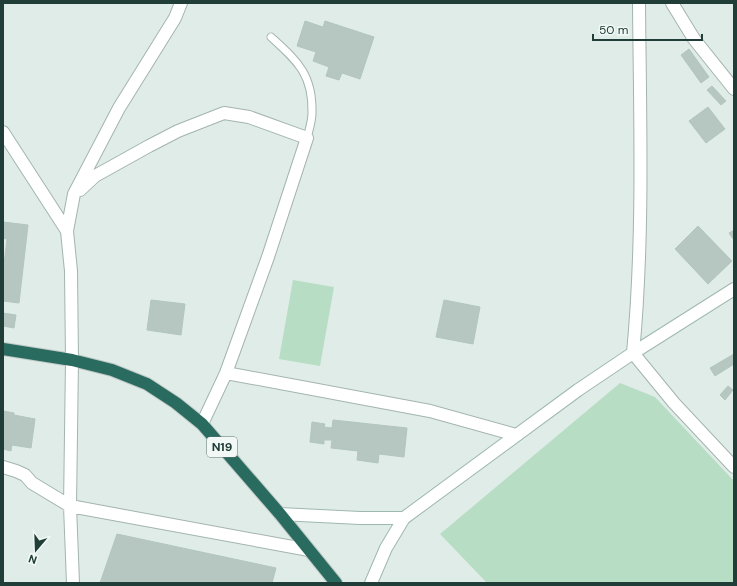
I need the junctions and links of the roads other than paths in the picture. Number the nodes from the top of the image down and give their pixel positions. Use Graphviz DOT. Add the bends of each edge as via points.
graph roads {
  1 [pos="182,3"];
  2 [pos="639,3"];
  3 [pos="672,3"];
  4 [pos="271,37"];
  5 [pos="734,89"];
  6 [pos="3,132"];
  7 [pos="307,138"];
  8 [pos="74,194"];
  9 [pos="67,231"];
  10 [pos="734,289"];
  11 [pos="3,349"];
  12 [pos="633,353"];
  13 [pos="72,360"];
  14 [pos="226,372"];
  15 [pos="202,424"];
  16 [pos="516,435"];
  17 [pos="3,467"];
  18 [pos="734,467"];
  19 [pos="70,506"];
  20 [pos="280,514"];
  21 [pos="404,518"];
  22 [pos="309,550"];
  23 [pos="73,583"];
  24 [pos="336,583"];
  25 [pos="371,583"];
  1 -- 8 [label="street" via="119,108"];
  2 -- 12 [label="street" via="639,283"];
  3 -- 5 [label="street" via="694,39"];
  4 -- 7 [label="lane" via="294,58 308,78 312,114"];
  6 -- 9 [label="street"];
  7 -- 8 [label="street" via="250,117 224,113 149,146 96,176"];
  7 -- 14 [label="street" via="268,257"];
  8 -- 9 [label="street"];
  9 -- 13 [label="street" via="71,271"];
  10 -- 12 [label="street"];
  11 -- 13 [label="highway, N19"];
  12 -- 16 [label="street"];
  12 -- 18 [label="street" via="674,403"];
  13 -- 15 [label="highway, N19" via="112,370 147,384"];
  13 -- 19 [label="street"];
  14 -- 15 [label="street"];
  14 -- 16 [label="street" via="430,411"];
  15 -- 20 [label="highway, N19"];
  16 -- 21 [label="street"];
  17 -- 19 [label="street" via="25,475 32,483"];
  19 -- 22 [label="street"];
  19 -- 23 [label="street"];
  20 -- 21 [label="street"];
  20 -- 22 [label="highway, N19"];
  21 -- 25 [label="street" via="386,548"];
  22 -- 24 [label="highway, N19"];
}
